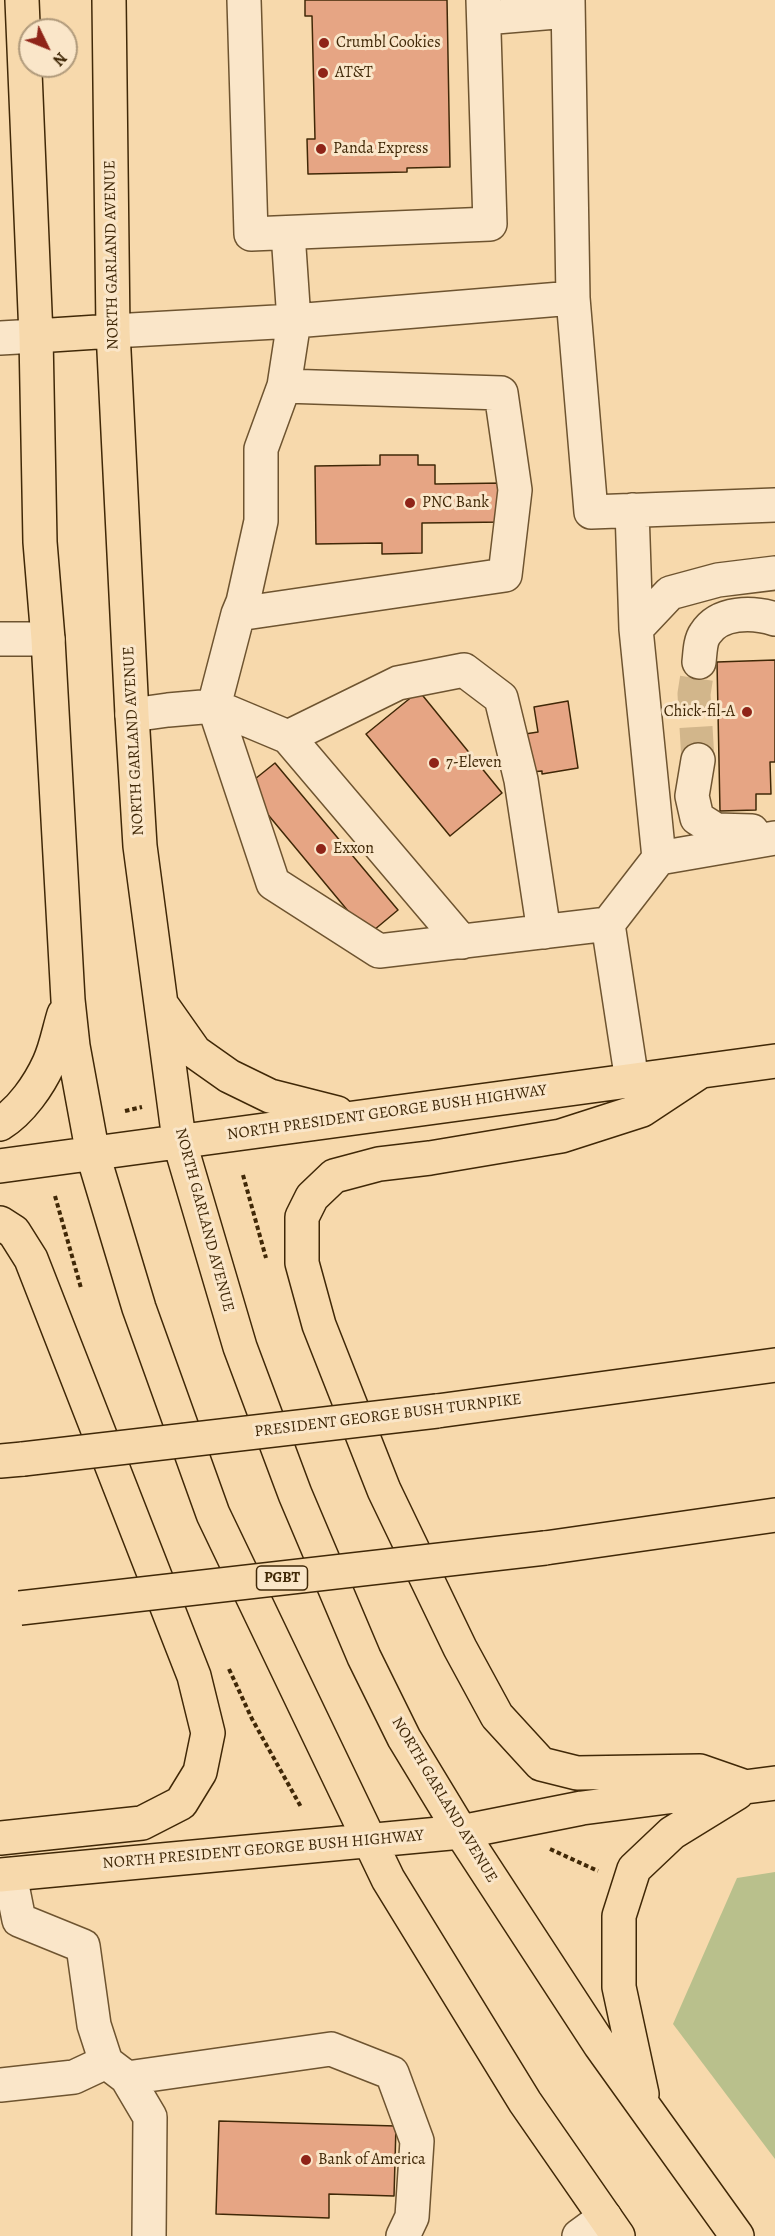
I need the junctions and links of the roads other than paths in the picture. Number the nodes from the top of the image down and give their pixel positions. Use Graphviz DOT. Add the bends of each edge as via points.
graph roads {
  1 [pos="22,0"];
  2 [pos="109,0"];
  3 [pos="244,0"];
  4 [pos="568,6"];
  5 [pos="483,9"];
  6 [pos="288,233"];
  7 [pos="573,298"];
  8 [pos="294,321"];
  9 [pos="113,332"];
  10 [pos="36,336"];
  11 [pos="0,338"];
  12 [pos="284,386"];
  13 [pos="775,505"];
  14 [pos="632,510"];
  15 [pos="775,573"];
  16 [pos="238,614"];
  17 [pos="775,619"];
  18 [pos="636,629"];
  19 [pos="0,639"];
  20 [pos="48,639"];
  21 [pos="699,662"];
  22 [pos="214,706"];
  23 [pos="132,715"];
  24 [pos="288,737"];
  25 [pos="698,760"];
  26 [pos="692,796"];
  27 [pos="654,801"];
  28 [pos="775,825"];
  29 [pos="775,838"];
  30 [pos="659,858"];
  31 [pos="608,924"];
  32 [pos="544,932"];
  33 [pos="462,942"];
  34 [pos="68,1000"];
  35 [pos="162,1006"];
  36 [pos="775,1061"];
  37 [pos="701,1071"];
  38 [pos="632,1081"];
  39 [pos="353,1118"];
  40 [pos="0,1124"];
  41 [pos="179,1140"];
  42 [pos="93,1155"];
  43 [pos="0,1166"];
  44 [pos="0,1223"];
  45 [pos="775,1365"];
  46 [pos="11,1460"];
  47 [pos="775,1515"];
  48 [pos="10,1609"];
  49 [pos="761,1785"];
  50 [pos="461,1832"];
  51 [pos="0,1838"];
  52 [pos="369,1840"];
  53 [pos="5,1875"];
  54 [pos="117,2070"];
  55 [pos="0,2085"];
  56 [pos="645,2107"];
  57 [pos="611,2227"];
  58 [pos="149,2236"];
  59 [pos="403,2236"];
  60 [pos="579,2236"];
  61 [pos="737,2236"];
  1 -- 10 [label="main road"];
  2 -- 9 [label="main road, NORTH GARLAND AVENUE"];
  3 -- 6 [label="lane" via="251,234"];
  4 -- 5 [label="lane"];
  4 -- 7 [label="lane"];
  5 -- 6 [label="lane" via="490,224"];
  6 -- 8 [label="lane"];
  7 -- 8 [label="lane"];
  7 -- 14 [label="lane" via="591,512"];
  8 -- 9 [label="lane"];
  8 -- 12 [label="lane"];
  9 -- 10 [label="main road"];
  9 -- 23 [label="main road, NORTH GARLAND AVENUE"];
  10 -- 11 [label="lane"];
  10 -- 20 [label="main road" via="40,542"];
  12 -- 16 [label="lane" via="261,449 261,521"];
  12 -- 16 [label="lane" via="501,393 515,490 505,575"];
  13 -- 14 [label="lane"];
  14 -- 18 [label="lane"];
  15 -- 18 [label="lane" via="718,580 670,593"];
  16 -- 22 [label="lane"];
  17 -- 21 [label="lane" via="741,614 717,623 704,635"];
  18 -- 27 [label="lane"];
  19 -- 20 [label="lane"];
  20 -- 34 [label="main road"];
  22 -- 23 [label="lane"];
  22 -- 24 [label="lane"];
  22 -- 33 [label="lane" via="273,883 379,951"];
  23 -- 35 [label="main road, NORTH GARLAND AVENUE" via="140,846"];
  24 -- 32 [label="lane" via="398,683 464,670 501,698 521,780"];
  24 -- 33 [label="lane"];
  25 -- 26 [label="lane"];
  26 -- 27 [label="lane"];
  26 -- 28 [label="lane" via="697,818 716,830 748,832"];
  27 -- 30 [label="lane"];
  29 -- 30 [label="lane"];
  30 -- 31 [label="lane"];
  31 -- 32 [label="lane"];
  31 -- 38 [label="lane"];
  32 -- 33 [label="lane"];
  34 -- 40 [label="main road" via="50,1063 30,1095"];
  34 -- 42 [label="main road"];
  35 -- 39 [label="main road" via="195,1052 229,1076 270,1096"];
  35 -- 41 [label="main road, NORTH GARLAND AVENUE"];
  36 -- 37 [label="main road, NORTH PRESIDENT GEORGE BUSH HIGHWAY"];
  37 -- 38 [label="main road, NORTH PRESIDENT GEORGE BUSH HIGHWAY"];
  37 -- 49 [label="main road" via="642,1110 561,1136 379,1164 334,1176 312,1197 302,1217 302,1263 320,1325 384,1490 497,1716 541,1764 577,1773 700,1772"];
  38 -- 39 [label="main road, NORTH PRESIDENT GEORGE BUSH HIGHWAY"];
  39 -- 41 [label="main road, NORTH PRESIDENT GEORGE BUSH HIGHWAY"];
  41 -- 42 [label="main road, NORTH PRESIDENT GEORGE BUSH HIGHWAY"];
  41 -- 50 [label="main road, NORTH GARLAND AVENUE" via="240,1347 295,1494 364,1657 404,1738"];
  42 -- 43 [label="main road, NORTH PRESIDENT GEORGE BUSH HIGHWAY"];
  42 -- 52 [label="main road" via="139,1308 213,1514"];
  44 -- 51 [label="main road" via="14,1232 31,1259 194,1676 208,1733 200,1772 181,1803 142,1823"];
  45 -- 46 [label="main road, PRESIDENT GEORGE BUSH TURNPIKE, bridge" via="437,1411"];
  47 -- 48 [label="main road, PGBT, bridge" via="544,1548"];
  49 -- 50 [label="main road, NORTH PRESIDENT GEORGE BUSH HIGHWAY" via="582,1808"];
  49 -- 56 [label="main road" via="672,1833 634,1869 619,1916 618,1987"];
  50 -- 52 [label="main road, NORTH PRESIDENT GEORGE BUSH HIGHWAY"];
  50 -- 56 [label="main road, NORTH GARLAND AVENUE"];
  52 -- 53 [label="main road, NORTH PRESIDENT GEORGE BUSH HIGHWAY"];
  52 -- 57 [label="main road" via="388,1879 525,2102"];
  53 -- 54 [label="lane" via="19,1920 83,1946 94,2025"];
  54 -- 55 [label="lane"];
  54 -- 58 [label="lane" via="150,2117"];
  54 -- 59 [label="lane" via="331,2049 393,2073 417,2141 412,2217"];
  56 -- 61 [label="main road, NORTH GARLAND AVENUE"];
  57 -- 60 [label="lane"];
}
